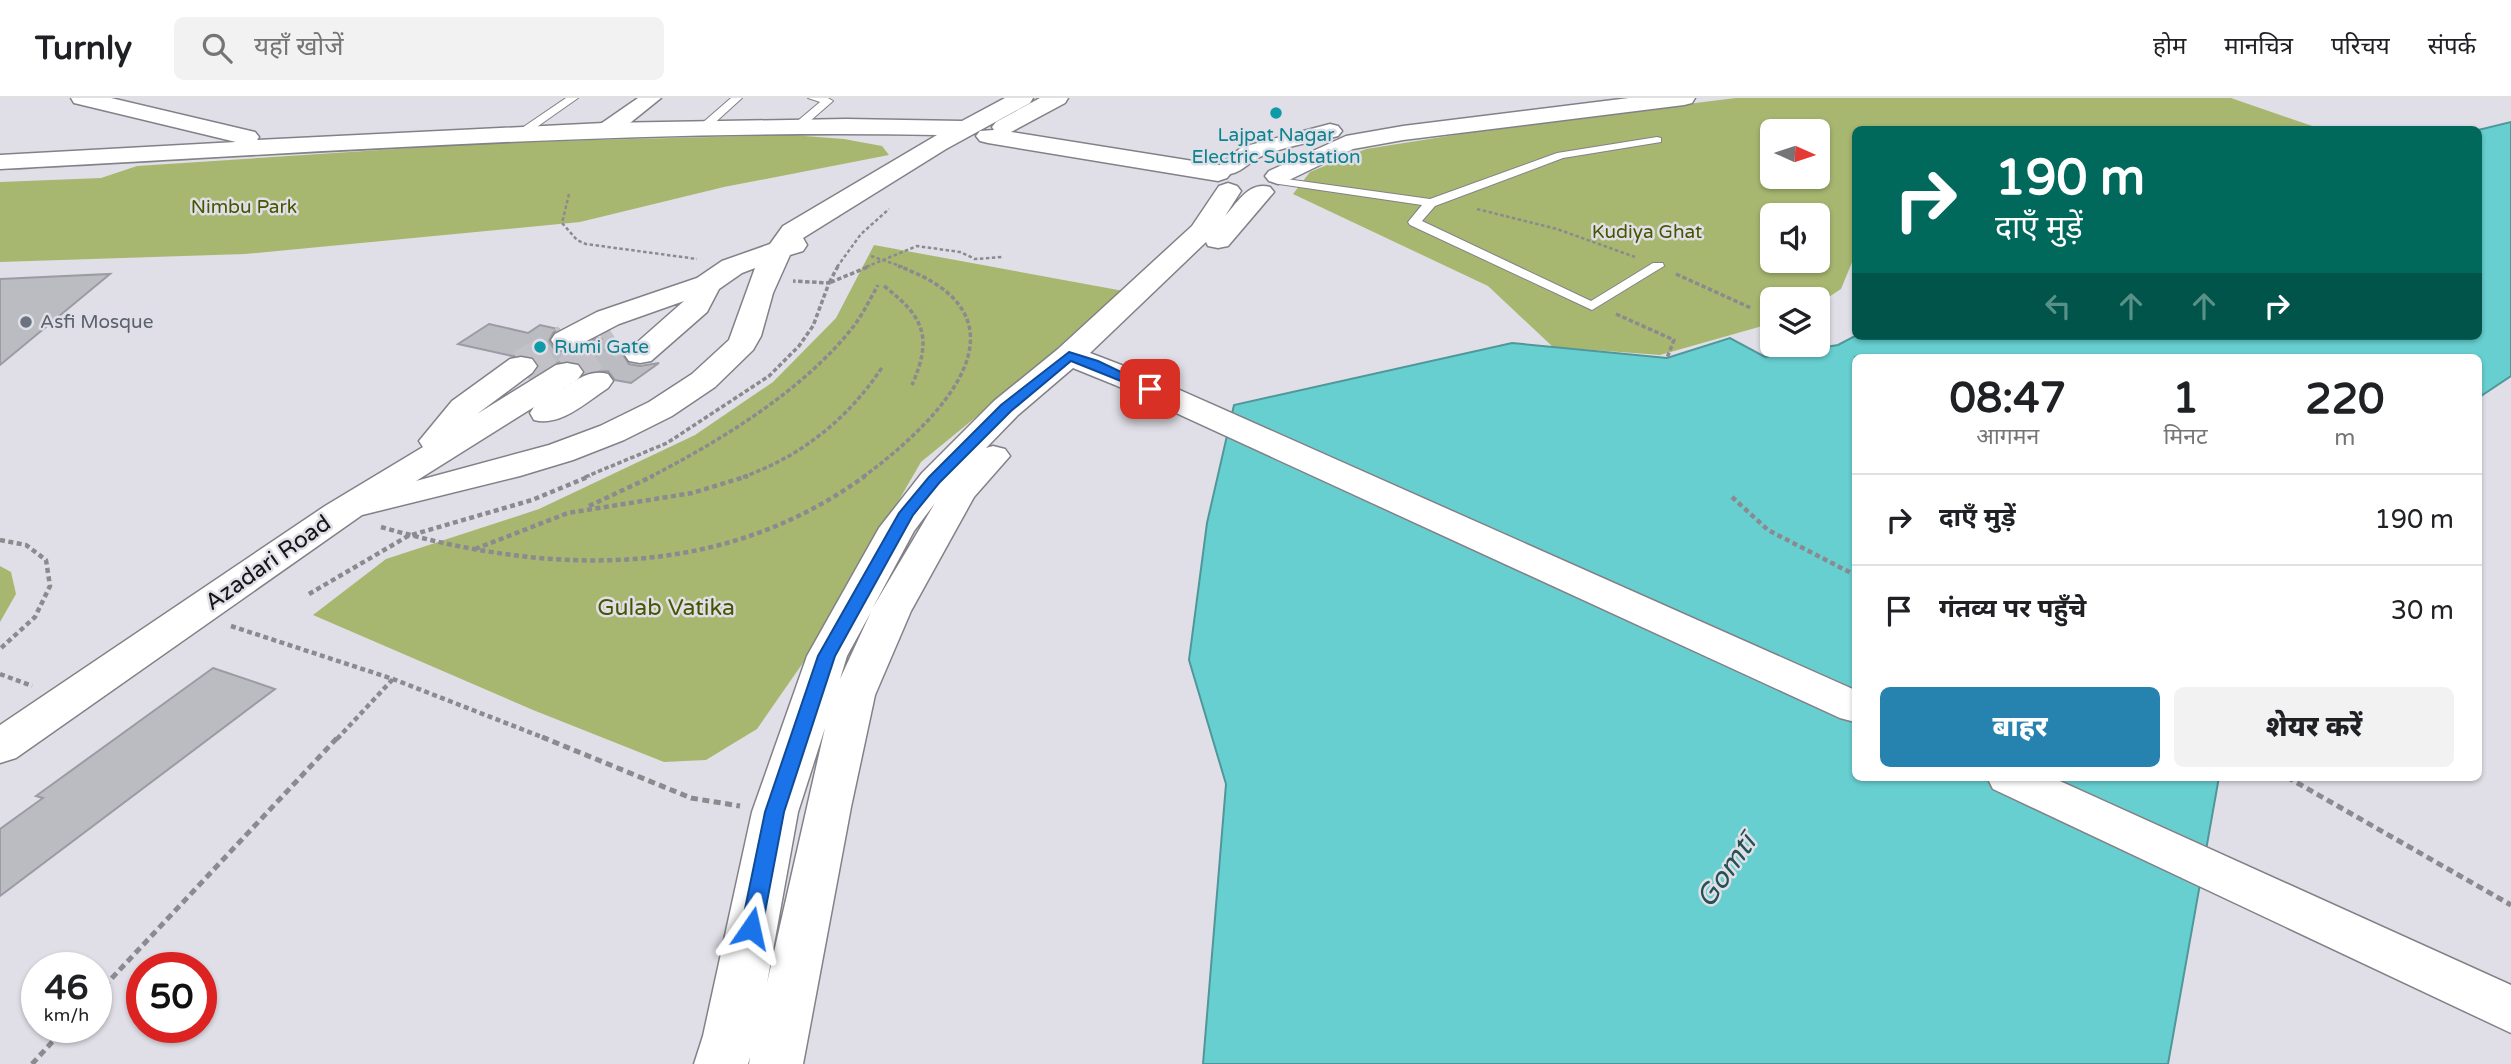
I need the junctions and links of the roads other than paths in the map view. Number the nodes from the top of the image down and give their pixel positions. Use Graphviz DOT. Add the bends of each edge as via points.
graph roads {
  1 [pos="82,98"];
  2 [pos="573,98"];
  3 [pos="651,98"];
  4 [pos="737,98"];
  5 [pos="813,98"];
  6 [pos="1022,98"];
  7 [pos="1057,98"];
  8 [pos="1586,98"];
  9 [pos="1684,98"];
  10 [pos="884,125"];
  11 [pos="798,126"];
  12 [pos="704,127"];
  13 [pos="607,130"];
  14 [pos="986,131"];
  15 [pos="520,134"];
  16 [pos="1657,140"];
  17 [pos="334,142"];
  18 [pos="937,144"];
  19 [pos="0,162"];
  20 [pos="1249,180"];
  21 [pos="1435,201"];
  22 [pos="777,249"];
  23 [pos="1658,265"];
  24 [pos="707,284"];
  25 [pos="628,347"];
  26 [pos="521,366"];
  27 [pos="1096,366"];
  28 [pos="423,461"];
  29 [pos="346,510"];
  30 [pos="1852,707"];
  31 [pos="0,747"];
  32 [pos="2018,781"];
  33 [pos="773,822"];
  34 [pos="824,828"];
  35 [pos="2511,1010"];
  36 [pos="721,1064"];
  37 [pos="776,1064"];
  1 -- 17 [label="street" via="254,139"];
  2 -- 15 [label="lane"];
  3 -- 13 [label="street"];
  4 -- 12 [label="lane"];
  5 -- 11 [label="lane" via="828,100"];
  6 -- 14 [label="street"];
  7 -- 14 [label="street"];
  8 -- 20 [label="street" via="1342,128 1251,152"];
  9 -- 20 [label="street" via="1346,143"];
  10 -- 11 [label="street"];
  10 -- 14 [label="street"];
  10 -- 18 [label="street"];
  11 -- 12 [label="street"];
  12 -- 13 [label="street"];
  13 -- 15 [label="street"];
  14 -- 18 [label="street"];
  14 -- 20 [label="street" via="1074,152 1098,152"];
  14 -- 22 [label="street" via="818,238"];
  15 -- 17 [label="street"];
  16 -- 21 [label="lane" via="1560,155"];
  17 -- 19 [label="street"];
  18 -- 22 [label="street" via="793,232"];
  20 -- 21 [label="lane"];
  20 -- 27 [label="street" via="1202,231"];
  21 -- 23 [label="lane" via="1414,222 1594,304"];
  22 -- 24 [label="street" via="732,267"];
  22 -- 29 [label="street" via="743,344 699,384 618,432 548,456"];
  24 -- 25 [label="street" via="697,306"];
  24 -- 28 [label="street" via="608,318 545,414"];
  26 -- 28 [label="street, Azadari Road" via="487,386 453,416"];
  27 -- 30 [label="street"];
  27 -- 33 [label="street" via="1006,408 906,513 827,656"];
  27 -- 34 [label="street" via="1032,414 959,492 891,611 854,695"];
  28 -- 29 [label="street, Azadari Road"];
  29 -- 31 [label="street, Azadari Road"];
  32 -- 35 [label="street"];
  33 -- 34 [label="street"];
  33 -- 36 [label="street"];
  34 -- 37 [label="street"];
}
